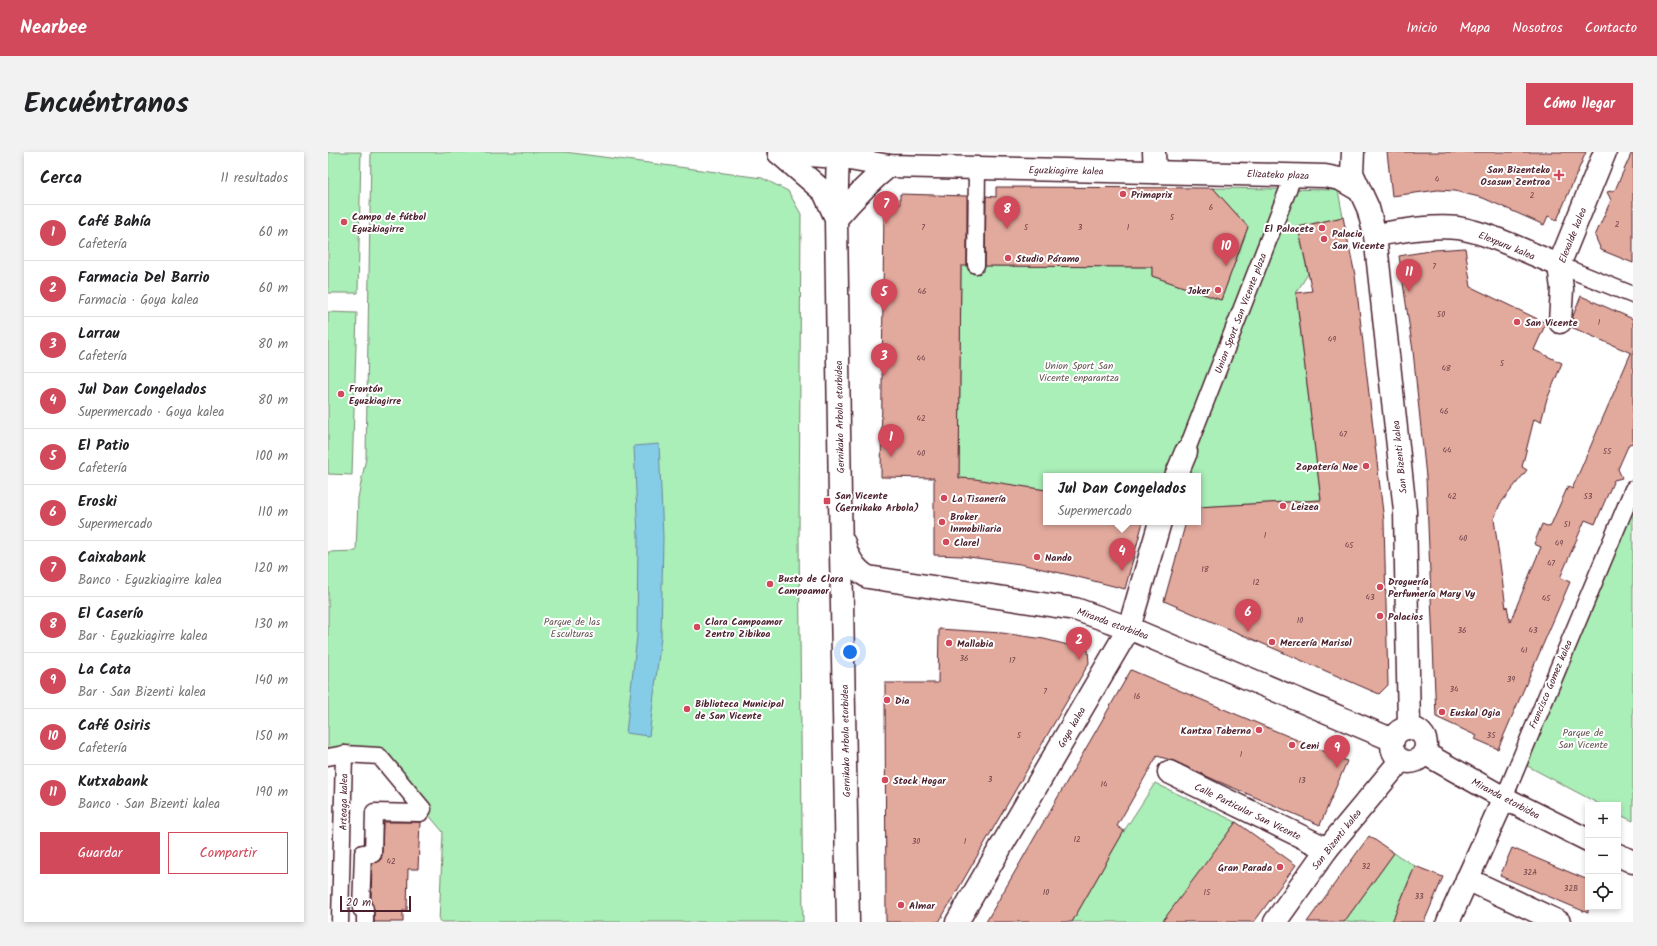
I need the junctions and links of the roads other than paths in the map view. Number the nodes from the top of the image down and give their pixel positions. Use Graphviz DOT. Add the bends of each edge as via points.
graph roads {
  1 [pos="777,152"];
  2 [pos="1353,152"];
  3 [pos="1605,152"];
  4 [pos="838,154"];
  5 [pos="1154,162"];
  6 [pos="889,166"];
  7 [pos="977,168"];
  8 [pos="1294,174"];
  9 [pos="1359,190"];
  10 [pos="836,219"];
  11 [pos="1375,235"];
  12 [pos="976,265"];
  13 [pos="1559,265"];
  14 [pos="1633,295"];
  15 [pos="1560,322"];
  16 [pos="1186,452"];
  17 [pos="1177,473"];
  18 [pos="1633,489"];
  19 [pos="1159,525"];
  20 [pos="840,533"];
  21 [pos="1129,628"];
  22 [pos="1401,734"];
  23 [pos="1424,753"];
  24 [pos="344,754"];
  25 [pos="328,757"];
  26 [pos="1401,760"];
  27 [pos="1168,772"];
  28 [pos="1504,798"];
  29 [pos="1585,838"];
  30 [pos="1327,850"];
  31 [pos="1621,856"];
  32 [pos="1633,862"];
  33 [pos="1466,879"];
  34 [pos="340,922"];
  35 [pos="365,922"];
  36 [pos="848,922"];
  37 [pos="957,922"];
  38 [pos="1275,922"];
  39 [pos="1448,922"];
  40 [pos="1559,922"];
  1 -- 4 [label="street, Eguzkiagirre kalea"];
  1 -- 10 [label="street, Eguzkiagirre kalea" via="824,192"];
  2 -- 9 [label="street" via="1352,173"];
  3 -- 13 [label="street, Elexalde kalea"];
  4 -- 6 [label="street, Eguzkiagirre kalea"];
  4 -- 10 [label="street, Gernikako Arbola etorbidea"];
  5 -- 7 [label="street, Eguzkiagirre kalea"];
  5 -- 8 [label="street, Elizateko plaza"];
  6 -- 7 [label="street, Eguzkiagirre kalea"];
  6 -- 10 [label="street" via="871,180"];
  7 -- 12 [label="street"];
  8 -- 9 [label="street, Elizateko plaza" via="1340,179"];
  8 -- 16 [label="street, Union Sport San Vicente plaza"];
  9 -- 11 [label="street, San Bizenti kalea" via="1368,208"];
  10 -- 20 [label="street, Gernikako Arbola etorbidea"];
  11 -- 13 [label="street, Elexpuru kalea" via="1457,228 1479,233"];
  11 -- 22 [label="street, San Bizenti kalea" via="1404,511"];
  13 -- 14 [label="street, Elexpuru kalea"];
  13 -- 15 [label="street, Elexalde kalea" via="1562,288"];
  16 -- 17 [label="street"];
  18 -- 28 [label="street, Francisco Gomez kalea"];
  19 -- 21 [label="street, Goya kalea"];
  20 -- 21 [label="street, Miranda etorbidea" via="847,554 857,569 868,577 1076,609"];
  20 -- 36 [label="street, Gernikako Arbola etorbidea"];
  21 -- 22 [label="street, Miranda etorbidea"];
  21 -- 37 [label="street, Goya kalea"];
  22 -- 23 [label="street" via="1414,729 1423,735 1426,745"];
  22 -- 26 [label="street" via="1394,752"];
  23 -- 26 [label="street" via="1413,762"];
  23 -- 28 [label="street, Miranda etorbidea"];
  24 -- 25 [label="street"];
  24 -- 34 [label="street, Arteaga kalea"];
  24 -- 35 [label="street" via="379,756 423,809 420,814 374,812 373,854 363,854 361,909 365,909"];
  26 -- 30 [label="street, San Bizenti kalea"];
  27 -- 30 [label="street, Calle Particular San Vicente"];
  28 -- 29 [label="street, Miranda etorbidea"];
  28 -- 33 [label="street, Francisco Gomez kalea"];
  30 -- 38 [label="street, San Bizenti kalea"];
  31 -- 32 [label="street"];
  33 -- 39 [label="street, Francisco Gomez kalea"];
  33 -- 40 [label="street"];
}
